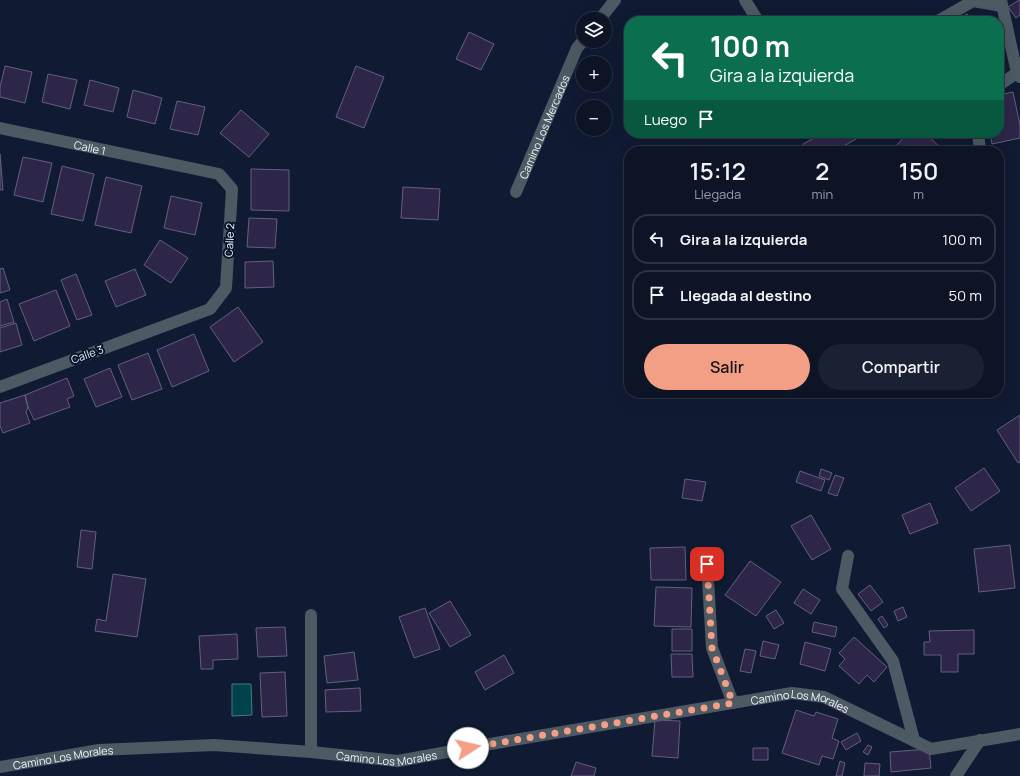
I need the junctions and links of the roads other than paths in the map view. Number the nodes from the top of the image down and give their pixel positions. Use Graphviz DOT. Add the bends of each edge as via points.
graph roads {
  1 [pos="615,0"];
  2 [pos="745,0"];
  3 [pos="1001,3"];
  4 [pos="606,12"];
  5 [pos="755,16"];
  6 [pos="947,16"];
  7 [pos="577,48"];
  8 [pos="1018,75"];
  9 [pos="1004,82"];
  10 [pos="0,128"];
  11 [pos="180,166"];
  12 [pos="516,192"];
  13 [pos="175,322"];
  14 [pos="0,387"];
  15 [pos="848,556"];
  16 [pos="707,564"];
  17 [pos="311,615"];
  18 [pos="733,703"];
  19 [pos="1020,734"];
  20 [pos="914,740"];
  21 [pos="980,740"];
  22 [pos="311,752"];
  23 [pos="0,768"];
  24 [pos="956,776"];
  1 -- 4 [label="street"];
  2 -- 5 [label="street"];
  3 -- 6 [label="street" via="973,1"];
  3 -- 8 [label="street"];
  7 -- 12 [label="street, Camino Los Mercados"];
  8 -- 9 [label="street"];
  10 -- 11 [label="street, Calle 1"];
  11 -- 13 [label="street, Calle 2" via="219,174 232,189 226,288 210,309"];
  13 -- 14 [label="street, Calle 3"];
  15 -- 20 [label="street" via="842,588 893,661"];
  16 -- 18 [label="street" via="712,648"];
  17 -- 22 [label="street"];
  18 -- 20 [label="street, Camino Los Morales" via="792,693 824,697"];
  18 -- 22 [label="street, Camino Los Morales" via="398,761"];
  19 -- 21 [label="street, Camino Los Morales"];
  20 -- 21 [label="street, Camino Los Morales" via="931,749"];
  21 -- 24 [label="street"];
  22 -- 23 [label="street, Camino Los Morales" via="214,745 99,750"];
}
